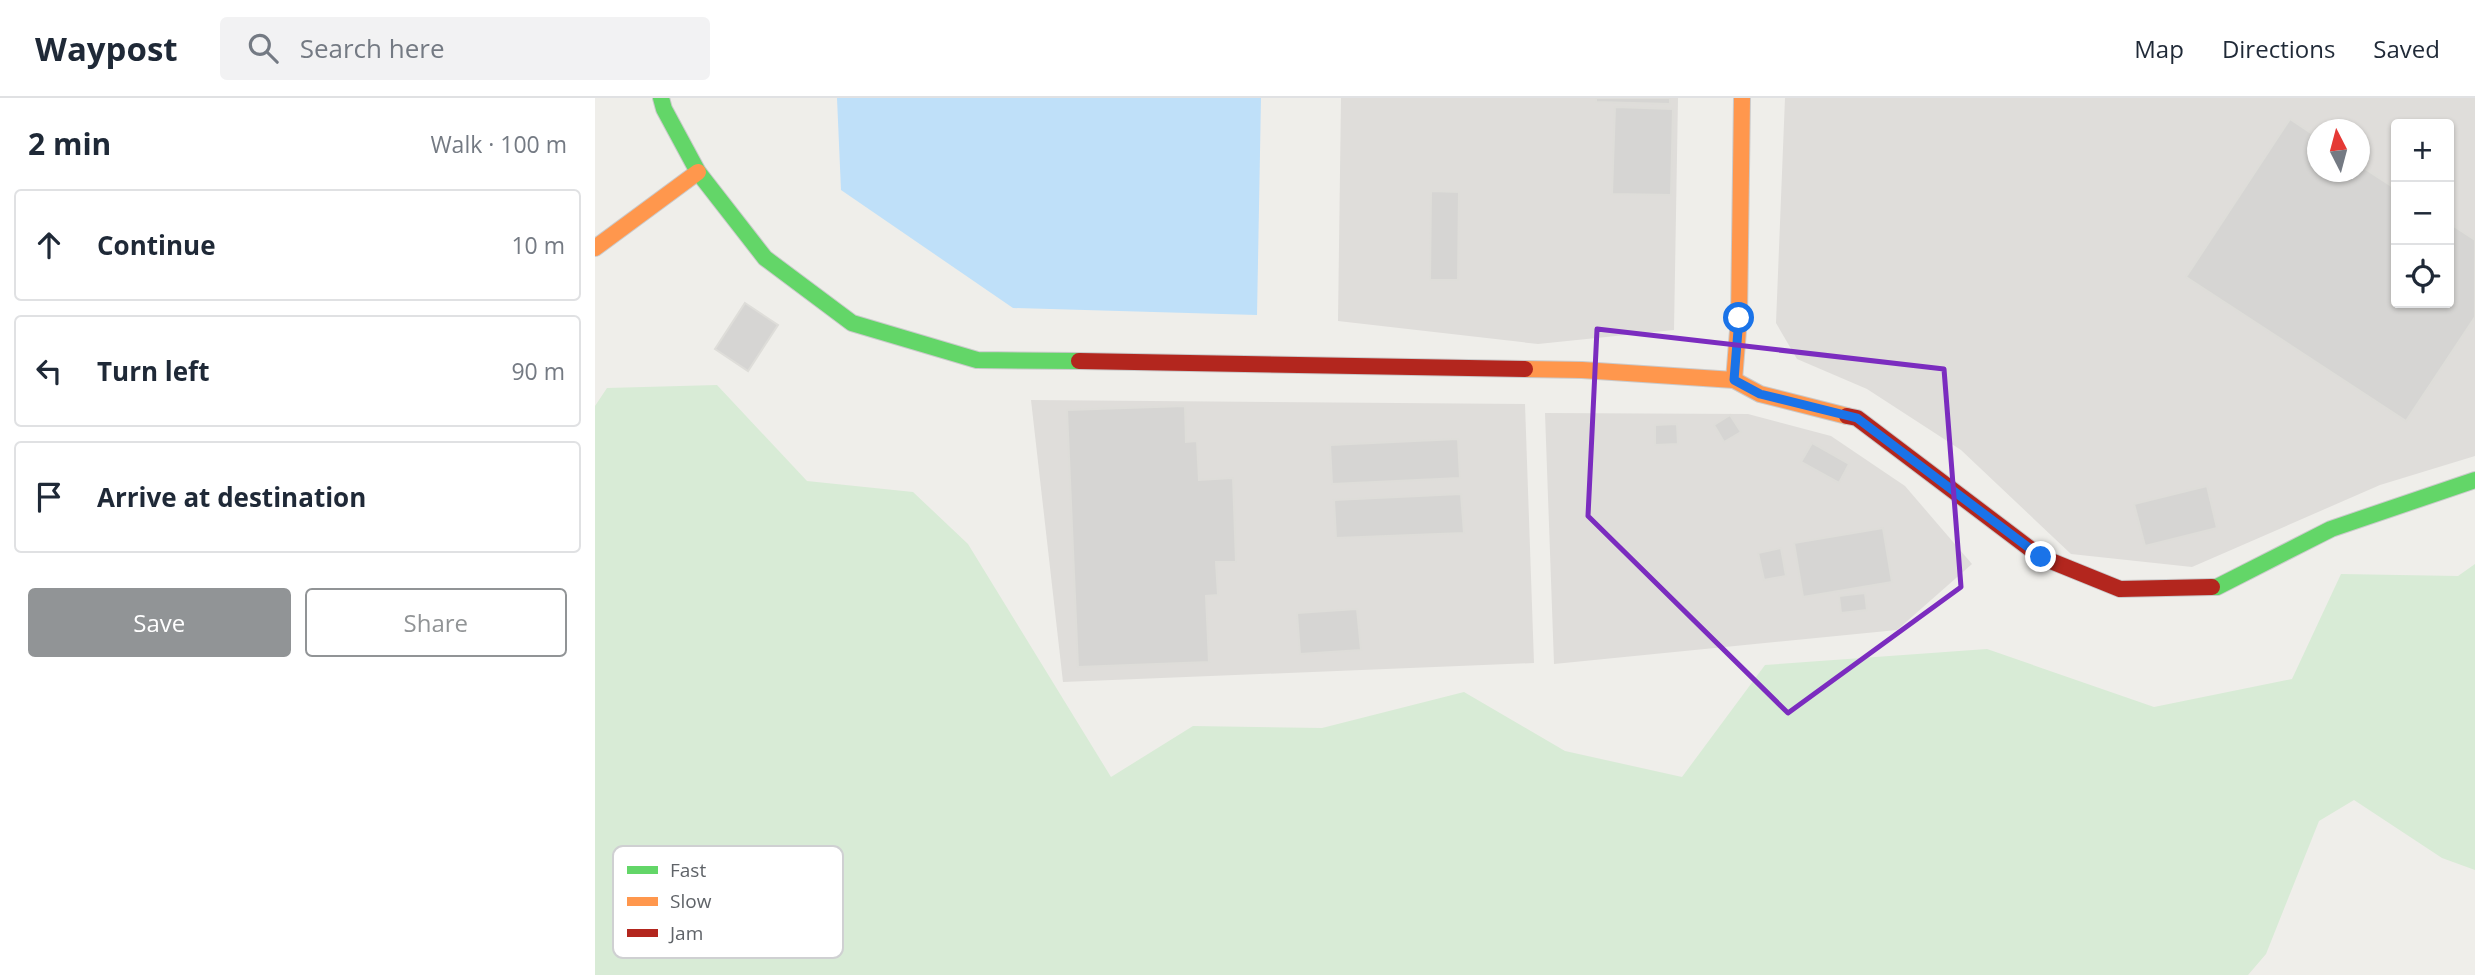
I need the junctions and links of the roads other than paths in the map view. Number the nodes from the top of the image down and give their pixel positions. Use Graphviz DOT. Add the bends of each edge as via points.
graph roads {
  1 [pos="661,98"];
  2 [pos="1742,98"];
  3 [pos="698,172"];
  4 [pos="595,248"];
  5 [pos="1734,380"];
  6 [pos="2475,480"];
  1 -- 3 [label="street"];
  2 -- 5 [label="street"];
  3 -- 4 [label="street"];
  3 -- 5 [label="street" via="765,258 852,323 977,360 1582,370"];
  5 -- 6 [label="street" via="1760,394 1857,418 2041,557 2120,589 2217,586 2331,529"];
}
